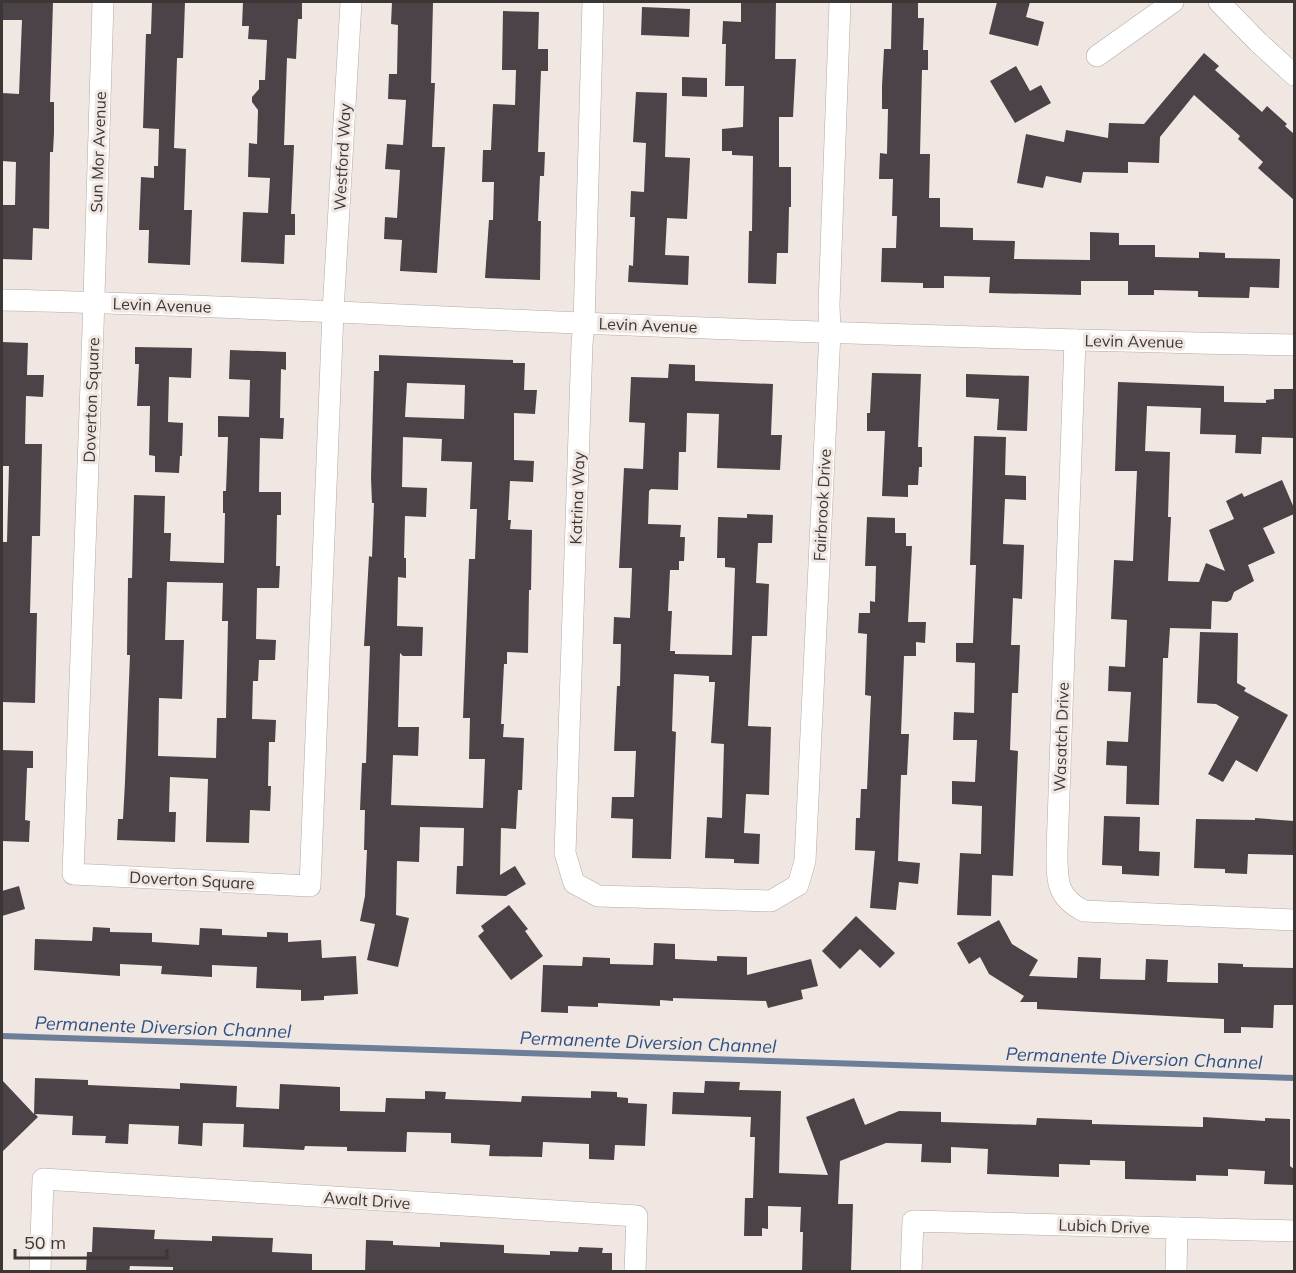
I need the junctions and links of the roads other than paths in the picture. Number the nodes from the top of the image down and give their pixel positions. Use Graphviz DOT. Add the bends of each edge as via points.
graph roads {
  1 [pos="103,2"];
  2 [pos="351,2"];
  3 [pos="593,2"];
  4 [pos="840,2"];
  5 [pos="1173,2"];
  6 [pos="1219,2"];
  7 [pos="1097,56"];
  8 [pos="1294,75"];
  9 [pos="2,300"];
  10 [pos="94,302"];
  11 [pos="333,312"];
  12 [pos="584,323"];
  13 [pos="830,332"];
  14 [pos="1076,340"];
  15 [pos="1294,345"];
  16 [pos="680,898"];
  17 [pos="1294,920"];
  18 [pos="1177,1228"];
  19 [pos="1294,1231"];
  20 [pos="40,1272"];
  21 [pos="635,1272"];
  22 [pos="911,1272"];
  23 [pos="1176,1272"];
  1 -- 10 [label="street, Sun Mor Avenue"];
  2 -- 11 [label="street, Westford Way"];
  3 -- 12 [label="street, Katrina Way"];
  4 -- 13 [label="street, Fairbrook Drive"];
  5 -- 7 [label="street"];
  6 -- 8 [label="street"];
  9 -- 10 [label="street, Levin Avenue"];
  10 -- 11 [label="street, Levin Avenue"];
  10 -- 11 [label="street, Doverton Square" via="73,874 310,886"];
  11 -- 12 [label="street, Levin Avenue"];
  12 -- 13 [label="street, Levin Avenue"];
  12 -- 16 [label="street, Katrina Way" via="565,853 574,883 598,896"];
  13 -- 14 [label="street, Levin Avenue"];
  13 -- 16 [label="street, Fairbrook Drive" via="805,861 798,885 771,901"];
  14 -- 15 [label="street, Levin Avenue"];
  14 -- 17 [label="street, Wasatch Drive" via="1057,841 1059,886 1073,906 1084,911"];
  18 -- 19 [label="street, Lubich Drive"];
  18 -- 22 [label="street, Lubich Drive" via="913,1221"];
  18 -- 23 [label="street"];
  20 -- 21 [label="street, Awalt Drive" via="43,1179 637,1216"];
}
